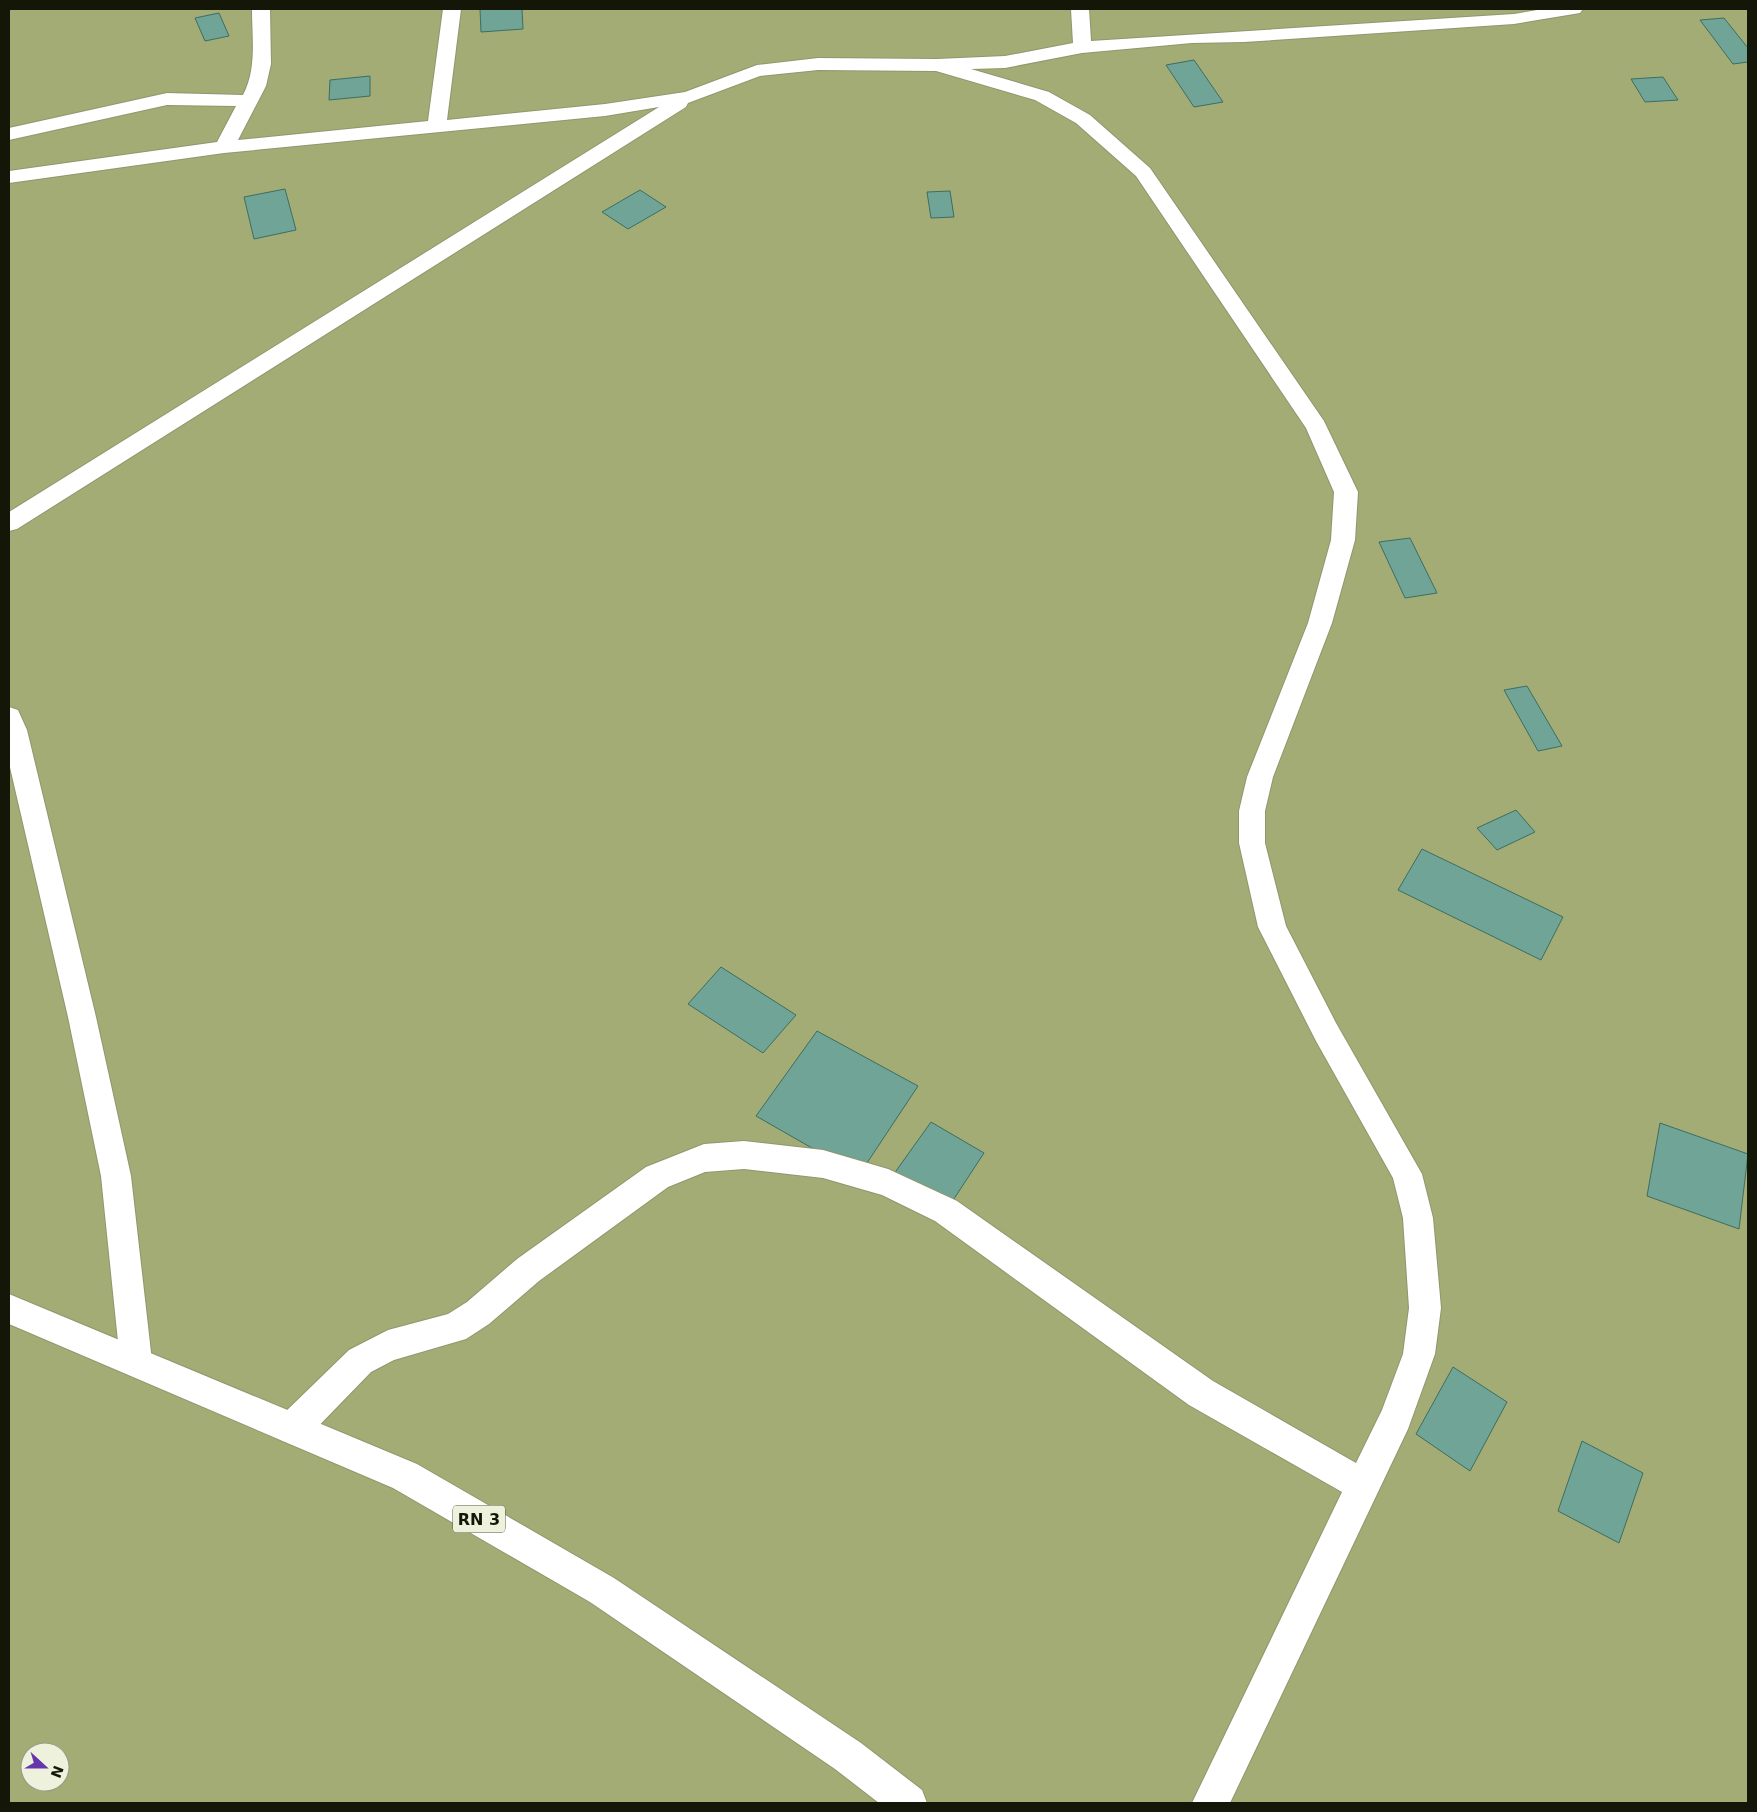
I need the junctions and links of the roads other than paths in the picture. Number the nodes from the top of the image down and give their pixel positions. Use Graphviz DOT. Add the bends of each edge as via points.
graph roads {
  1 [pos="261,9"];
  2 [pos="452,9"];
  3 [pos="1080,9"];
  4 [pos="1574,9"];
  5 [pos="1082,48"];
  6 [pos="937,65"];
  7 [pos="688,97"];
  8 [pos="250,101"];
  9 [pos="437,124"];
  10 [pos="9,134"];
  11 [pos="224,147"];
  12 [pos="9,177"];
  13 [pos="9,523"];
  14 [pos="9,717"];
  15 [pos="9,1309"];
  16 [pos="136,1360"];
  17 [pos="293,1428"];
  18 [pos="1364,1486"];
  19 [pos="910,1803"];
  20 [pos="1211,1803"];
  1 -- 8 [label="main road" via="262,64"];
  2 -- 9 [label="main road"];
  3 -- 5 [label="main road"];
  4 -- 5 [label="main road" via="1514,19 1192,38"];
  5 -- 6 [label="main road" via="1005,62"];
  6 -- 7 [label="main road" via="818,64 757,71"];
  6 -- 18 [label="main road" via="1042,96 1083,119 1143,172 1316,426 1346,492 1343,540 1320,624 1260,777 1252,811 1252,843 1272,927 1326,1032 1407,1174 1418,1218 1425,1308 1420,1354 1396,1417"];
  7 -- 9 [label="main road" via="605,110"];
  7 -- 13 [label="main road"];
  8 -- 10 [label="main road" via="167,99"];
  8 -- 11 [label="main road"];
  9 -- 11 [label="main road"];
  11 -- 12 [label="main road"];
  14 -- 16 [label="main road" via="82,1018 116,1176"];
  15 -- 16 [label="main road, RN 3"];
  16 -- 17 [label="main road, RN 3"];
  17 -- 18 [label="main road" via="360,1361 388,1346 455,1328 478,1313 528,1270 657,1177 704,1158 744,1155 823,1164 888,1182 946,1211 1201,1394"];
  17 -- 19 [label="main road, RN 3" via="405,1476 602,1590 848,1756"];
  18 -- 20 [label="main road"];
}
